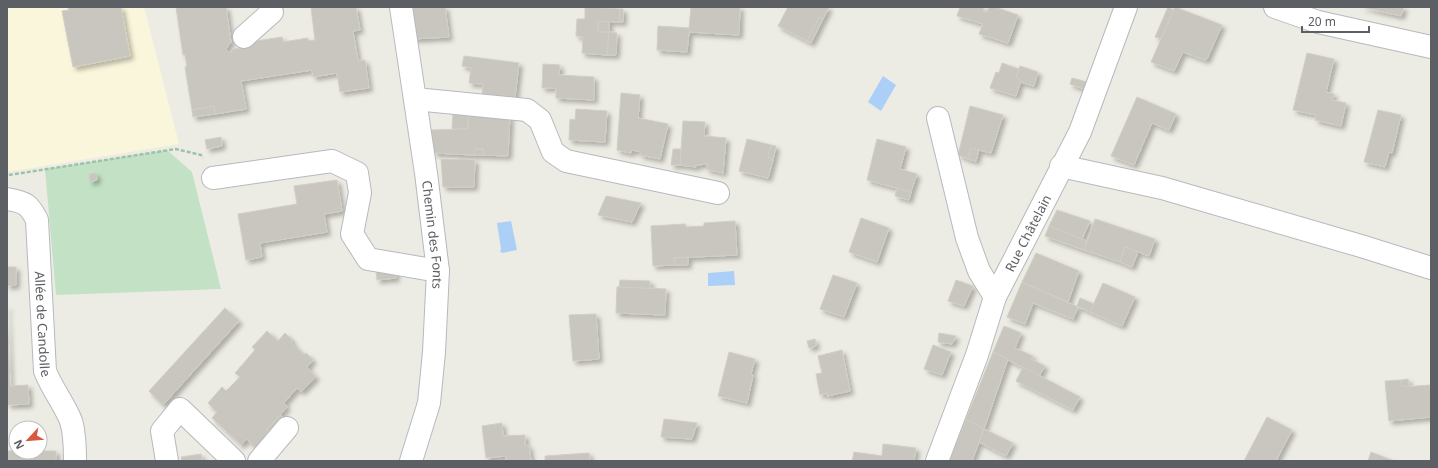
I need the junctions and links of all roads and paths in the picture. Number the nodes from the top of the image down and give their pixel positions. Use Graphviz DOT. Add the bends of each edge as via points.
graph roads {
  1 [pos="401,7"];
  2 [pos="1126,7"];
  3 [pos="1275,7"];
  4 [pos="277,9"];
  5 [pos="244,37"];
  6 [pos="1431,46"];
  7 [pos="415,99"];
  8 [pos="938,118"];
  9 [pos="1061,166"];
  10 [pos="7,176"];
  11 [pos="213,178"];
  12 [pos="718,193"];
  13 [pos="7,198"];
  14 [pos="1431,268"];
  15 [pos="438,271"];
  16 [pos="995,297"];
  17 [pos="288,428"];
  18 [pos="75,461"];
  19 [pos="167,461"];
  20 [pos="234,461"];
  21 [pos="259,461"];
  22 [pos="411,461"];
  23 [pos="937,461"];
  1 -- 7 [label="street, Chemin des Fonts"];
  2 -- 9 [label="street, Rue Châtelain" via="1080,132"];
  3 -- 6 [label="street" via="1318,22"];
  4 -- 5 [label="street"];
  7 -- 12 [label="street" via="527,110 540,120 553,152 566,161"];
  7 -- 15 [label="street, Chemin des Fonts"];
  8 -- 16 [label="street" via="967,238 979,271"];
  9 -- 14 [label="street" via="1162,188"];
  9 -- 16 [label="street, Rue Châtelain"];
  10 -- 11 [label="path" via="176,149 201,155"];
  11 -- 15 [label="street" via="332,161 357,172 360,193 352,234 368,259"];
  13 -- 18 [label="street, Allée de Candolle" via="22,202 31,208 37,220 45,371 70,420 74,436"];
  15 -- 22 [label="street, Chemin des Fonts" via="429,403"];
  16 -- 23 [label="street, Rue Châtelain" via="977,355"];
  17 -- 21 [label="street"];
  19 -- 20 [label="street" via="162,432 180,409"];
}
